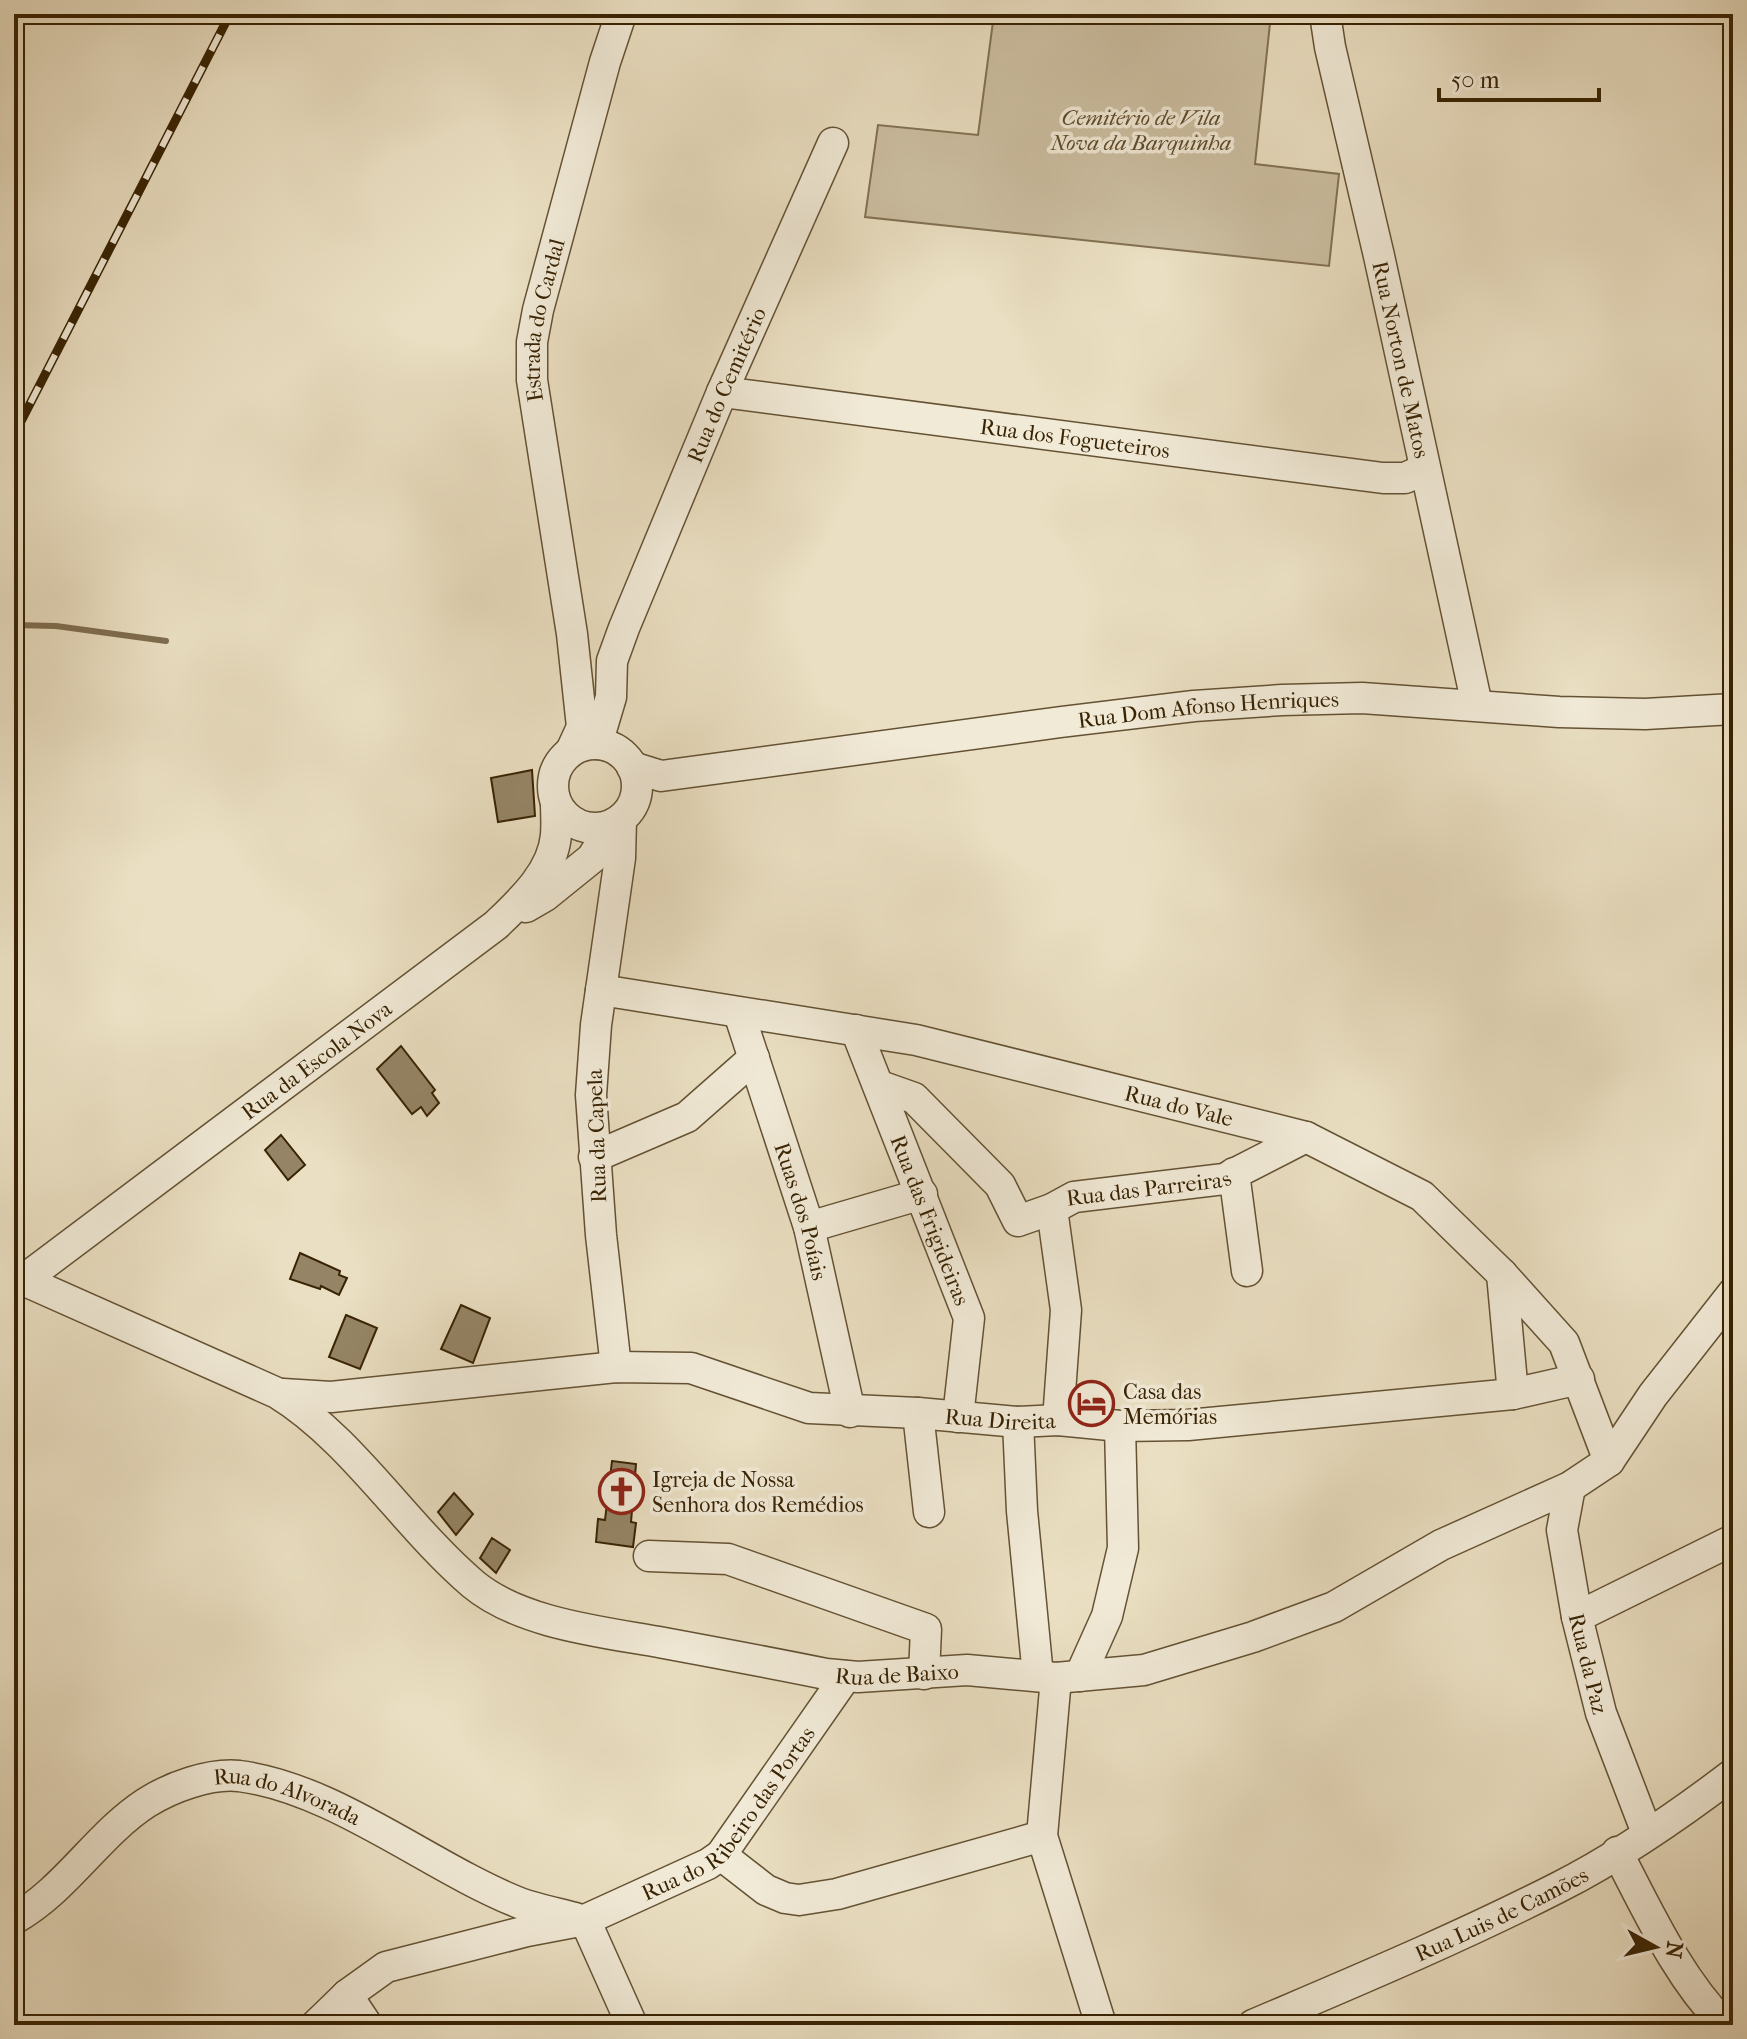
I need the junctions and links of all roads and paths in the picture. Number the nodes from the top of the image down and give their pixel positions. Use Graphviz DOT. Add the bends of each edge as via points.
graph roads {
  1 [pos="621,14"];
  2 [pos="1325,14"];
  3 [pos="833,143"];
  4 [pos="722,392"];
  5 [pos="1425,469"];
  6 [pos="572,634"];
  7 [pos="1477,705"];
  8 [pos="1733,709"];
  9 [pos="607,747"];
  10 [pos="687,773"];
  11 [pos="556,803"];
  12 [pos="620,818"];
  13 [pos="592,858"];
  14 [pos="615,906"];
  15 [pos="496,925"];
  16 [pos="601,990"];
  17 [pos="739,1013"];
  18 [pos="856,1030"];
  19 [pos="754,1058"];
  20 [pos="880,1086"];
  21 [pos="1306,1137"];
  22 [pos="594,1157"];
  23 [pos="1234,1173"];
  24 [pos="922,1194"];
  25 [pos="1052,1209"];
  26 [pos="809,1227"];
  27 [pos="1247,1271"];
  28 [pos="1502,1274"];
  29 [pos="17,1280"];
  30 [pos="1729,1307"];
  31 [pos="616,1367"];
  32 [pos="1579,1379"];
  33 [pos="277,1393"];
  34 [pos="1513,1394"];
  35 [pos="850,1412"];
  36 [pos="918,1413"];
  37 [pos="958,1417"];
  38 [pos="1058,1420"];
  39 [pos="1018,1422"];
  40 [pos="1120,1426"];
  41 [pos="1609,1461"];
  42 [pos="1570,1487"];
  43 [pos="929,1512"];
  44 [pos="1733,1540"];
  45 [pos="649,1556"];
  46 [pos="1577,1617"];
  47 [pos="924,1674"];
  48 [pos="846,1676"];
  49 [pos="1058,1676"];
  50 [pos="1733,1774"];
  51 [pos="1647,1833"];
  52 [pos="1042,1836"];
  53 [pos="1617,1852"];
  54 [pos="721,1855"];
  55 [pos="14,1919"];
  56 [pos="585,1920"];
  57 [pos="347,1995"];
  58 [pos="316,2025"];
  59 [pos="367,2025"];
  60 [pos="632,2025"];
  61 [pos="1101,2025"];
  62 [pos="1253,2025"];
  63 [pos="1725,2025"];
  1 -- 6 [label="street, Estrada do Cardal" via="532,342 535,406"];
  2 -- 5 [label="street, Rua Norton de Matos"];
  3 -- 4 [label="street, Rua do Cemitério"];
  4 -- 5 [label="street, Rua dos Fogueteiros" via="1383,478 1405,478"];
  4 -- 9 [label="street, Rua do Cemitério" via="624,628"];
  5 -- 7 [label="street, Rua Norton de Matos"];
  6 -- 9 [label="street, Estrada do Cardal"];
  6 -- 9 [label="street, Estrada do Cardal" via="582,727"];
  7 -- 8 [label="street, Rua Dom Afonso Henriques" via="1645,714"];
  7 -- 10 [label="street, Rua Dom Afonso Henriques" via="1327,698 1194,706"];
  9 -- 10 [label="street, Rua Dom Afonso Henriques" via="661,776"];
  9 -- 11 [label="street" via="561,761 554,774"];
  9 -- 12 [label="street" via="636,790"];
  10 -- 12 [label="street, Rua Dom Afonso Henriques"];
  11 -- 12 [label="street" via="574,823 587,827 600,828"];
  11 -- 15 [label="street, Rua da Escola Nova" via="551,858 524,899"];
  12 -- 13 [label="street"];
  12 -- 14 [label="street, Rua da Capela"];
  13 -- 14 [label="street, Rua da Capela" via="608,870"];
  13 -- 15 [label="street" via="545,896"];
  14 -- 16 [label="street, Rua da Capela"];
  15 -- 29 [label="street, Rua da Escola Nova"];
  16 -- 17 [label="street, Rua do Vale"];
  16 -- 22 [label="street, Rua da Capela" via="591,1095"];
  17 -- 18 [label="street, Rua do Vale"];
  17 -- 19 [label="street, Ruas dos Poíais"];
  18 -- 20 [label="street, Rua das Frigideiras"];
  18 -- 21 [label="street, Rua do Vale" via="916,1040"];
  19 -- 22 [label="street" via="687,1117"];
  19 -- 26 [label="street, Ruas dos Poíais"];
  20 -- 24 [label="street, Rua das Frigideiras"];
  20 -- 25 [label="street" via="914,1098 1000,1185 1018,1221"];
  21 -- 23 [label="street, Rua das Parreiras"];
  21 -- 28 [label="street, Rua do Vale" via="1422,1196"];
  22 -- 31 [label="street, Rua da Capela"];
  23 -- 25 [label="street, Rua das Parreiras" via="1224,1179 1074,1197"];
  23 -- 27 [label="street"];
  24 -- 26 [label="street"];
  24 -- 37 [label="street, Rua das Frigideiras" via="969,1318"];
  25 -- 38 [label="street, Rua das Parreiras" via="1066,1310"];
  26 -- 35 [label="street, Ruas dos Poíais"];
  28 -- 32 [label="street, Rua do Vale" via="1564,1343"];
  28 -- 34 [label="street"];
  29 -- 33 [label="street"];
  30 -- 41 [label="street" via="1653,1395"];
  31 -- 33 [label="street, Rua Direita" via="331,1397"];
  31 -- 35 [label="street, Rua Direita" via="691,1368 809,1408"];
  32 -- 34 [label="street, Rua Direita"];
  32 -- 41 [label="street, Rua do Vale"];
  33 -- 48 [label="street, Rua de Baixo" via="303,1409 430,1544 501,1603 612,1633"];
  34 -- 40 [label="street, Rua Direita" via="1188,1425"];
  35 -- 36 [label="street, Rua Direita"];
  36 -- 37 [label="street, Rua Direita"];
  36 -- 43 [label="street"];
  37 -- 39 [label="street, Rua Direita"];
  38 -- 39 [label="street, Rua Direita"];
  38 -- 40 [label="street, Rua Direita"];
  39 -- 49 [label="street" via="1022,1511"];
  40 -- 49 [label="street" via="1123,1548 1107,1616"];
  41 -- 42 [label="street, Rua de Baixo"];
  42 -- 46 [label="street, Rua da Paz" via="1562,1530"];
  42 -- 49 [label="street, Rua de Baixo" via="1441,1545 1334,1607 1253,1637 1144,1670"];
  44 -- 46 [label="street"];
  45 -- 47 [label="street" via="728,1559 926,1629"];
  46 -- 51 [label="street, Rua da Paz" via="1601,1713"];
  47 -- 48 [label="street, Rua de Baixo"];
  47 -- 49 [label="street, Rua de Baixo" via="967,1670"];
  48 -- 54 [label="street, Rua do Ribeiro das Portas"];
  49 -- 52 [label="street"];
  50 -- 51 [label="street, Rua Luis de Camões"];
  51 -- 53 [label="street, Rua Luis de Camões"];
  52 -- 54 [label="street" via="799,1900 766,1890"];
  52 -- 61 [label="street"];
  53 -- 62 [label="street, Rua Luis de Camões" via="1562,1885 1437,1945"];
  53 -- 63 [label="street" via="1685,1973"];
  54 -- 56 [label="street, Rua do Ribeiro das Portas"];
  55 -- 56 [label="street, Rua do Alvorada" via="32,1909 147,1802 207,1779 237,1776 289,1787 518,1902"];
  56 -- 57 [label="street, Rua do Ribeiro das Portas" via="398,1963"];
  56 -- 60 [label="street"];
  57 -- 58 [label="street, Rua do Ribeiro das Portas"];
  57 -- 59 [label="street"];
}
